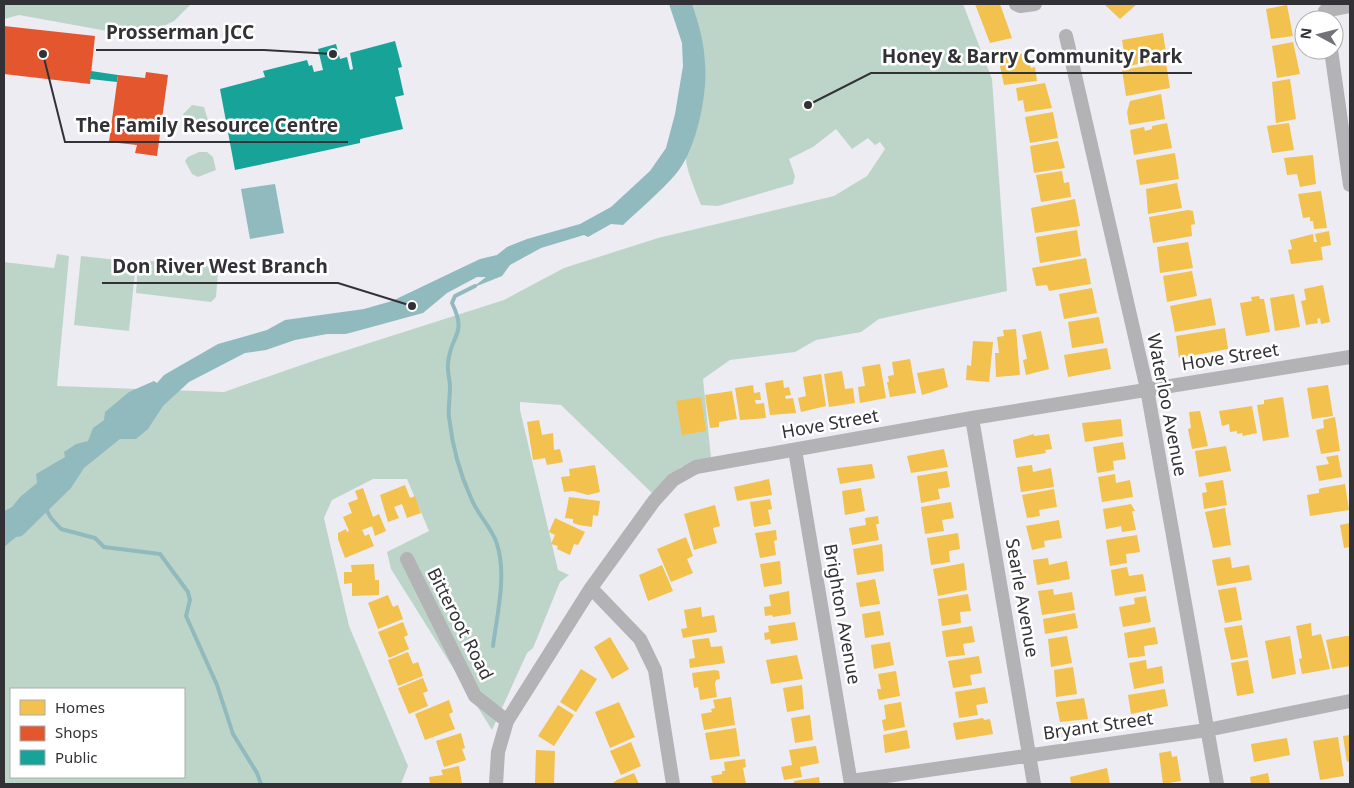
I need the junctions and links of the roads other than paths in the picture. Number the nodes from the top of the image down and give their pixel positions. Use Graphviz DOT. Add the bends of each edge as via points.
graph roads {
  1 [pos="1016,4"];
  2 [pos="1035,4"];
  3 [pos="1350,6"];
  4 [pos="1330,10"];
  5 [pos="1066,36"];
  6 [pos="1332,60"];
  7 [pos="1350,185"];
  8 [pos="1350,357"];
  9 [pos="1147,389"];
  10 [pos="972,418"];
  11 [pos="795,450"];
  12 [pos="406,559"];
  13 [pos="591,588"];
  14 [pos="1350,701"];
  15 [pos="507,721"];
  16 [pos="1207,730"];
  17 [pos="1029,755"];
  18 [pos="851,783"];
  19 [pos="496,784"];
  20 [pos="673,784"];
  21 [pos="1034,784"];
  22 [pos="1217,784"];
  1 -- 2 [label="street"];
  3 -- 4 [label="street"];
  5 -- 9 [label="street, Waterloo Avenue"];
  6 -- 7 [label="street"];
  8 -- 9 [label="street, Hove Street"];
  9 -- 10 [label="street, Hove Street"];
  9 -- 16 [label="street, Waterloo Avenue"];
  10 -- 11 [label="street, Hove Street"];
  10 -- 17 [label="street, Searle Avenue"];
  11 -- 13 [label="street, Hove Street" via="696,467 673,480"];
  11 -- 18 [label="street, Brighton Avenue"];
  12 -- 15 [label="street, Bitteroot Road" via="475,696"];
  13 -- 15 [label="street, Hove Street"];
  13 -- 20 [label="street" via="640,639 655,670"];
  14 -- 16 [label="street, Bryant Street"];
  15 -- 19 [label="street, Hove Street" via="498,752"];
  16 -- 17 [label="street, Bryant Street"];
  16 -- 22 [label="street, Waterloo Avenue"];
  17 -- 18 [label="street, Bryant Street"];
  17 -- 21 [label="street, Searle Avenue"];
}
